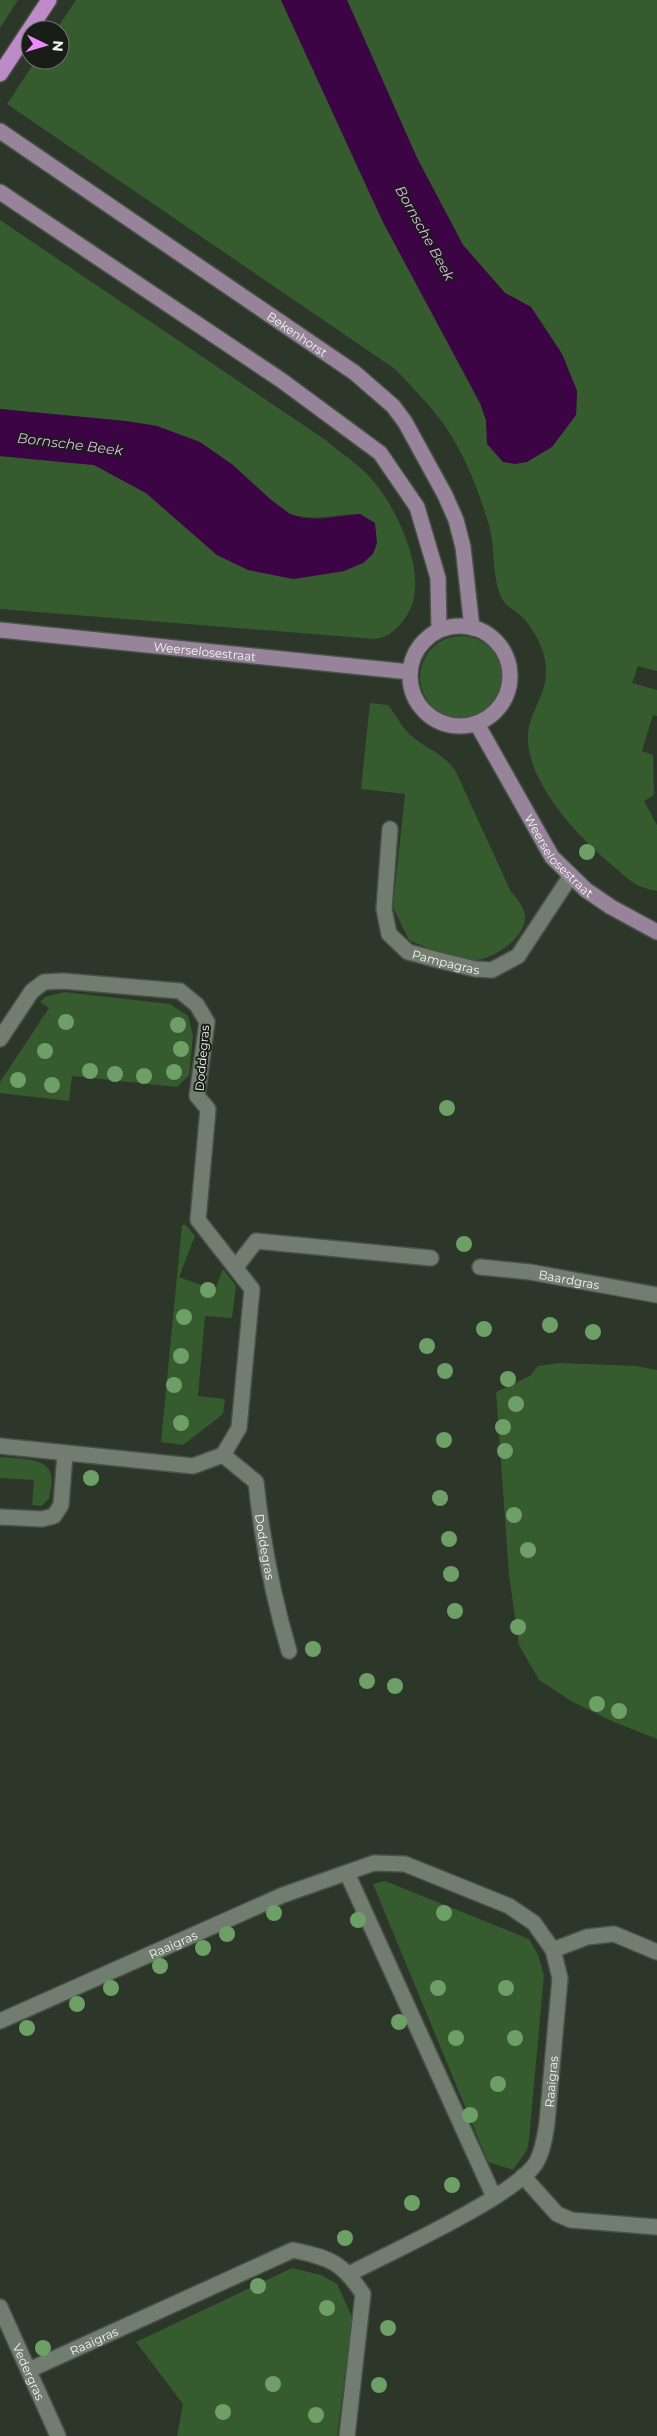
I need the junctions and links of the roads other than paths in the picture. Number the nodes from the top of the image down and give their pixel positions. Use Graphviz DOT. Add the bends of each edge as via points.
graph roads {
  1 [pos="49,0"];
  2 [pos="0,74"];
  3 [pos="0,131"];
  4 [pos="0,192"];
  5 [pos="472,628"];
  6 [pos="0,630"];
  7 [pos="439,630"];
  8 [pos="410,672"];
  9 [pos="477,724"];
  10 [pos="390,829"];
  11 [pos="570,877"];
  12 [pos="657,932"];
  13 [pos="0,1039"];
  14 [pos="431,1258"];
  15 [pos="236,1267"];
  16 [pos="480,1267"];
  17 [pos="657,1295"];
  18 [pos="0,1446"];
  19 [pos="65,1454"];
  20 [pos="223,1455"];
  21 [pos="0,1517"];
  22 [pos="290,1652"];
  23 [pos="347,1873"];
  24 [pos="553,1950"];
  25 [pos="657,1952"];
  26 [pos="0,2021"];
  27 [pos="523,2176"];
  28 [pos="494,2197"];
  29 [pos="657,2227"];
  30 [pos="349,2274"];
  31 [pos="0,2307"];
  32 [pos="29,2370"];
  33 [pos="58,2436"];
  34 [pos="347,2436"];
  1 -- 2 [label="main road"];
  3 -- 5 [label="street, Bekenhorst" via="355,373 392,406 417,442 456,520 465,562"];
  4 -- 7 [label="street" via="281,380 380,453 418,507 438,578"];
  5 -- 7 [label="street"];
  5 -- 9 [label="street" via="484,632 498,644 508,661 510,681 505,699 492,715"];
  6 -- 8 [label="street, Weerselosestraat"];
  7 -- 8 [label="street" via="416,653"];
  8 -- 9 [label="street" via="413,691 422,709 437,721 456,726"];
  9 -- 11 [label="street, Weerselosestraat" via="552,857"];
  10 -- 11 [label="street, Pampagras" via="384,909 389,934 408,952 475,969 492,970 518,956"];
  11 -- 12 [label="street, Weerselosestraat" via="611,907"];
  13 -- 15 [label="street, Doddegras" via="32,991 44,982 180,991 197,1005 207,1022 197,1096 208,1108 198,1220"];
  14 -- 15 [label="street" via="256,1241"];
  15 -- 20 [label="street, Doddegras" via="252,1289 238,1428"];
  16 -- 17 [label="street, Baardgras" via="530,1272"];
  18 -- 19 [label="street"];
  19 -- 20 [label="street" via="193,1466"];
  19 -- 21 [label="street" via="61,1505 54,1516 42,1519"];
  20 -- 22 [label="street, Doddegras" via="256,1482 279,1617"];
  23 -- 24 [label="street, Raaigras" via="374,1863 405,1864 509,1906 534,1923"];
  23 -- 26 [label="street, Raaigras" via="283,1895"];
  23 -- 28 [label="street"];
  24 -- 25 [label="street" via="587,1937 614,1934"];
  24 -- 27 [label="street, Raaigras" via="560,1978 547,2123 536,2164"];
  27 -- 28 [label="street, Raaigras"];
  27 -- 29 [label="street" via="557,2214 571,2220"];
  28 -- 30 [label="street, Raaigras"];
  30 -- 32 [label="street, Raaigras" via="324,2257 293,2250"];
  30 -- 34 [label="street, Raaigras" via="363,2294"];
  31 -- 32 [label="street, Vedergras"];
  32 -- 33 [label="street, Vedergras"];
}
